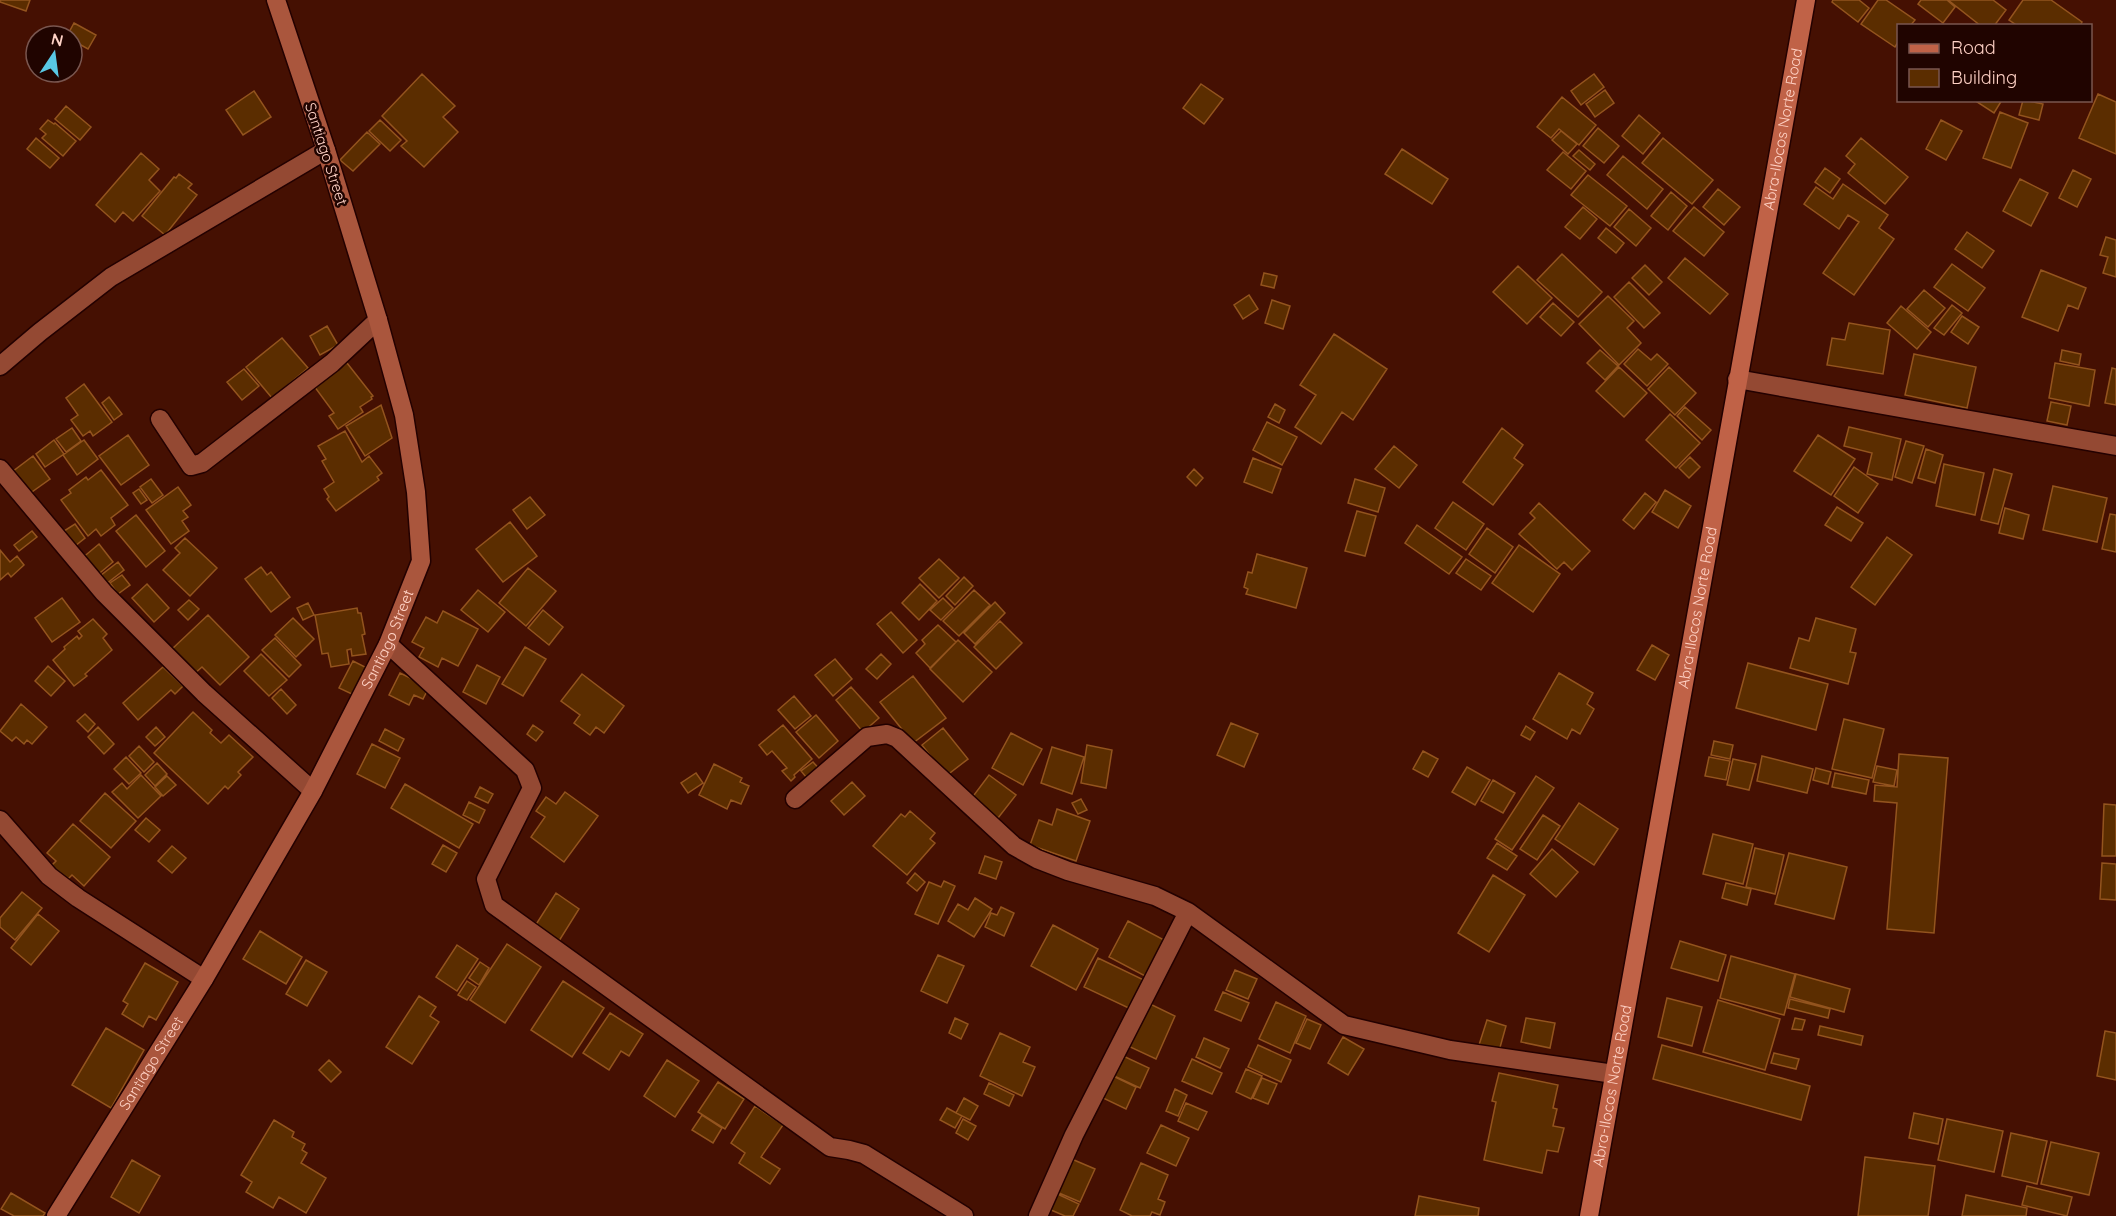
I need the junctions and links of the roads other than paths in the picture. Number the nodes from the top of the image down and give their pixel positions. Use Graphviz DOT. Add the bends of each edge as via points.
graph roads {
  1 [pos="276,0"];
  2 [pos="1806,0"];
  3 [pos="326,150"];
  4 [pos="378,320"];
  5 [pos="0,366"];
  6 [pos="1737,379"];
  7 [pos="160,419"];
  8 [pos="2116,446"];
  9 [pos="0,469"];
  10 [pos="388,644"];
  11 [pos="313,791"];
  12 [pos="795,799"];
  13 [pos="0,820"];
  14 [pos="1188,912"];
  15 [pos="204,979"];
  16 [pos="1614,1074"];
  17 [pos="56,1216"];
  18 [pos="964,1216"];
  19 [pos="1038,1216"];
  20 [pos="1589,1216"];
  1 -- 3 [label="street, Santiago Street"];
  2 -- 6 [label="main road, Abra-Ilocos Norte Road"];
  3 -- 4 [label="street, Santiago Street"];
  3 -- 5 [label="street" via="111,277"];
  4 -- 7 [label="street" via="332,363 202,463 191,466"];
  4 -- 10 [label="street, Santiago Street" via="404,415 416,492 421,561"];
  6 -- 8 [label="street"];
  6 -- 16 [label="main road, Abra-Ilocos Norte Road"];
  9 -- 11 [label="street" via="104,593 204,693"];
  10 -- 11 [label="street, Santiago Street"];
  10 -- 18 [label="street" via="525,770 531,788 486,879 494,905 830,1148 864,1154"];
  11 -- 15 [label="street, Santiago Street"];
  12 -- 14 [label="street" via="867,737 887,734 897,738 1014,846 1068,871 1155,896"];
  13 -- 15 [label="street" via="49,876"];
  14 -- 16 [label="street" via="1344,1025 1450,1050"];
  14 -- 19 [label="street" via="1074,1135"];
  15 -- 17 [label="street, Santiago Street"];
  16 -- 20 [label="main road, Abra-Ilocos Norte Road"];
}
